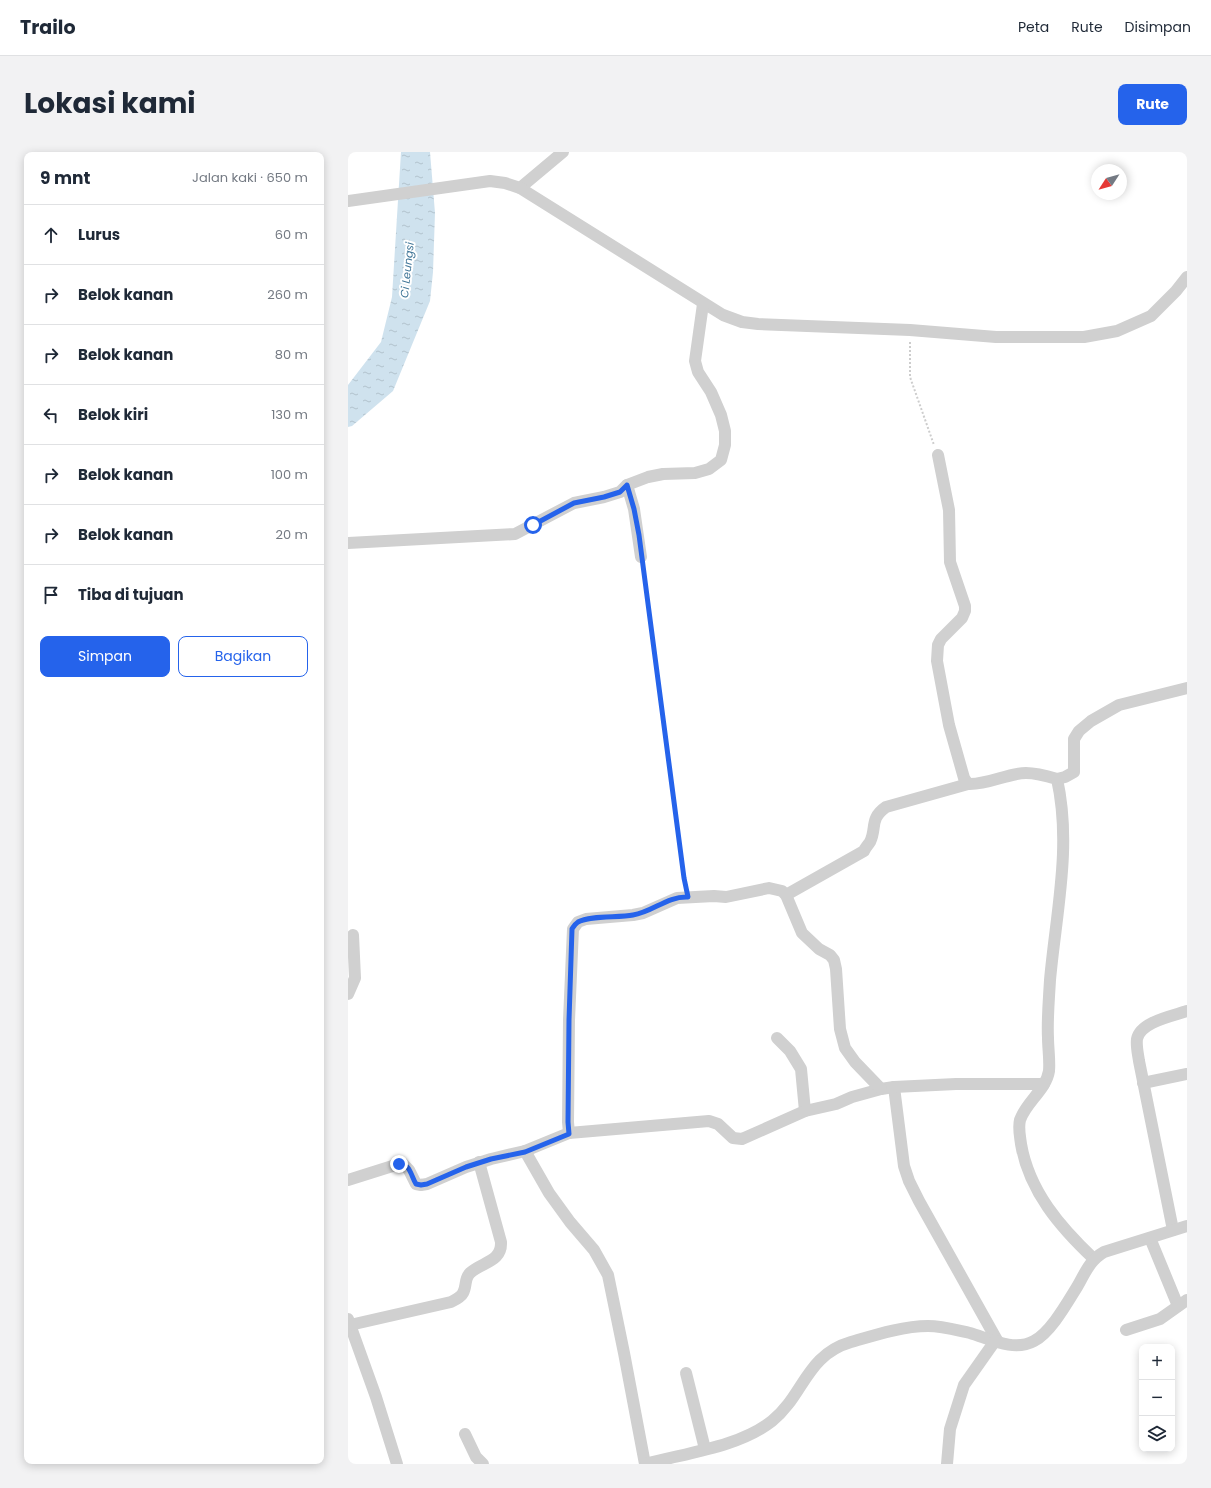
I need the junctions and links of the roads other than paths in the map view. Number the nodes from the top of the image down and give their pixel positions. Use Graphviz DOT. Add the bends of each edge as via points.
graph roads {
  1 [pos="563,152"];
  2 [pos="520,188"];
  3 [pos="348,201"];
  4 [pos="1187,277"];
  5 [pos="703,304"];
  6 [pos="938,456"];
  7 [pos="627,485"];
  8 [pos="348,543"];
  9 [pos="641,557"];
  10 [pos="1187,688"];
  11 [pos="1057,779"];
  12 [pos="968,784"];
  13 [pos="786,895"];
  14 [pos="353,935"];
  15 [pos="348,994"];
  16 [pos="1187,1011"];
  17 [pos="776,1038"];
  18 [pos="1187,1074"];
  19 [pos="1143,1083"];
  20 [pos="1044,1084"];
  21 [pos="894,1087"];
  22 [pos="881,1089"];
  23 [pos="805,1111"];
  24 [pos="569,1134"];
  25 [pos="525,1152"];
  26 [pos="479,1162"];
  27 [pos="348,1178"];
  28 [pos="1187,1226"];
  29 [pos="1173,1230"];
  30 [pos="1150,1238"];
  31 [pos="1094,1259"];
  32 [pos="1182,1303"];
  33 [pos="349,1322"];
  34 [pos="1126,1330"];
  35 [pos="997,1342"];
  36 [pos="686,1374"];
  37 [pos="465,1434"];
  38 [pos="705,1449"];
  39 [pos="397,1464"];
  40 [pos="484,1464"];
  41 [pos="646,1464"];
  42 [pos="947,1464"];
  1 -- 2 [label="street"];
  2 -- 3 [label="street" via="490,181"];
  2 -- 5 [label="street"];
  4 -- 5 [label="street" via="1151,316 1117,331 1084,337 996,337 910,330 747,323 722,315"];
  5 -- 7 [label="street" via="694,361 724,423 725,445 721,460 709,470 663,474"];
  6 -- 12 [label="street" via="949,510 950,562 965,611 962,618 941,638 937,661 949,725"];
  7 -- 8 [label="street" via="620,492 574,503 515,534"];
  7 -- 9 [label="street" via="634,509"];
  10 -- 11 [label="street" via="1119,705 1091,721 1074,739 1074,772"];
  11 -- 12 [label="street" via="1024,773 977,785"];
  11 -- 20 [label="street" via="1062,806 1063,846 1050,982 1049,1071"];
  12 -- 13 [label="street" via="886,807 876,818 870,842 864,851"];
  13 -- 22 [label="street" via="802,933 834,960 840,1029 845,1048"];
  13 -- 24 [label="street" via="782,891 769,888 726,897 677,898 643,913 578,922 572,929"];
  14 -- 15 [label="street" via="355,978"];
  16 -- 19 [label="street" via="1146,1025 1140,1032 1137,1040 1138,1061"];
  17 -- 23 [label="street" via="790,1051 801,1069"];
  18 -- 19 [label="street"];
  19 -- 29 [label="street"];
  20 -- 21 [label="street"];
  20 -- 31 [label="street" via="1019,1122 1023,1152 1034,1184 1050,1211"];
  21 -- 22 [label="street"];
  21 -- 35 [label="street" via="904,1166 909,1181"];
  22 -- 23 [label="street"];
  23 -- 24 [label="street" via="742,1140 733,1138 718,1124 709,1121"];
  24 -- 25 [label="street"];
  25 -- 26 [label="street"];
  25 -- 41 [label="street" via="549,1193 594,1250 608,1275"];
  26 -- 27 [label="street" via="424,1185 416,1184 402,1163"];
  26 -- 33 [label="street" via="501,1242 499,1255 469,1274 463,1292 459,1298 451,1302"];
  28 -- 29 [label="street"];
  29 -- 30 [label="street"];
  30 -- 31 [label="street" via="1104,1252"];
  30 -- 32 [label="street"];
  31 -- 35 [label="street" via="1058,1316 1039,1337 1021,1345"];
  32 -- 34 [label="street" via="1160,1319"];
  33 -- 39 [label="street"];
  35 -- 38 [label="street" via="955,1330 927,1326 849,1342 830,1351 814,1365 789,1404 772,1421 731,1442"];
  35 -- 42 [label="street" via="964,1385 950,1429"];
  36 -- 38 [label="street"];
  37 -- 40 [label="street" via="476,1457"];
  38 -- 41 [label="street"];
}
